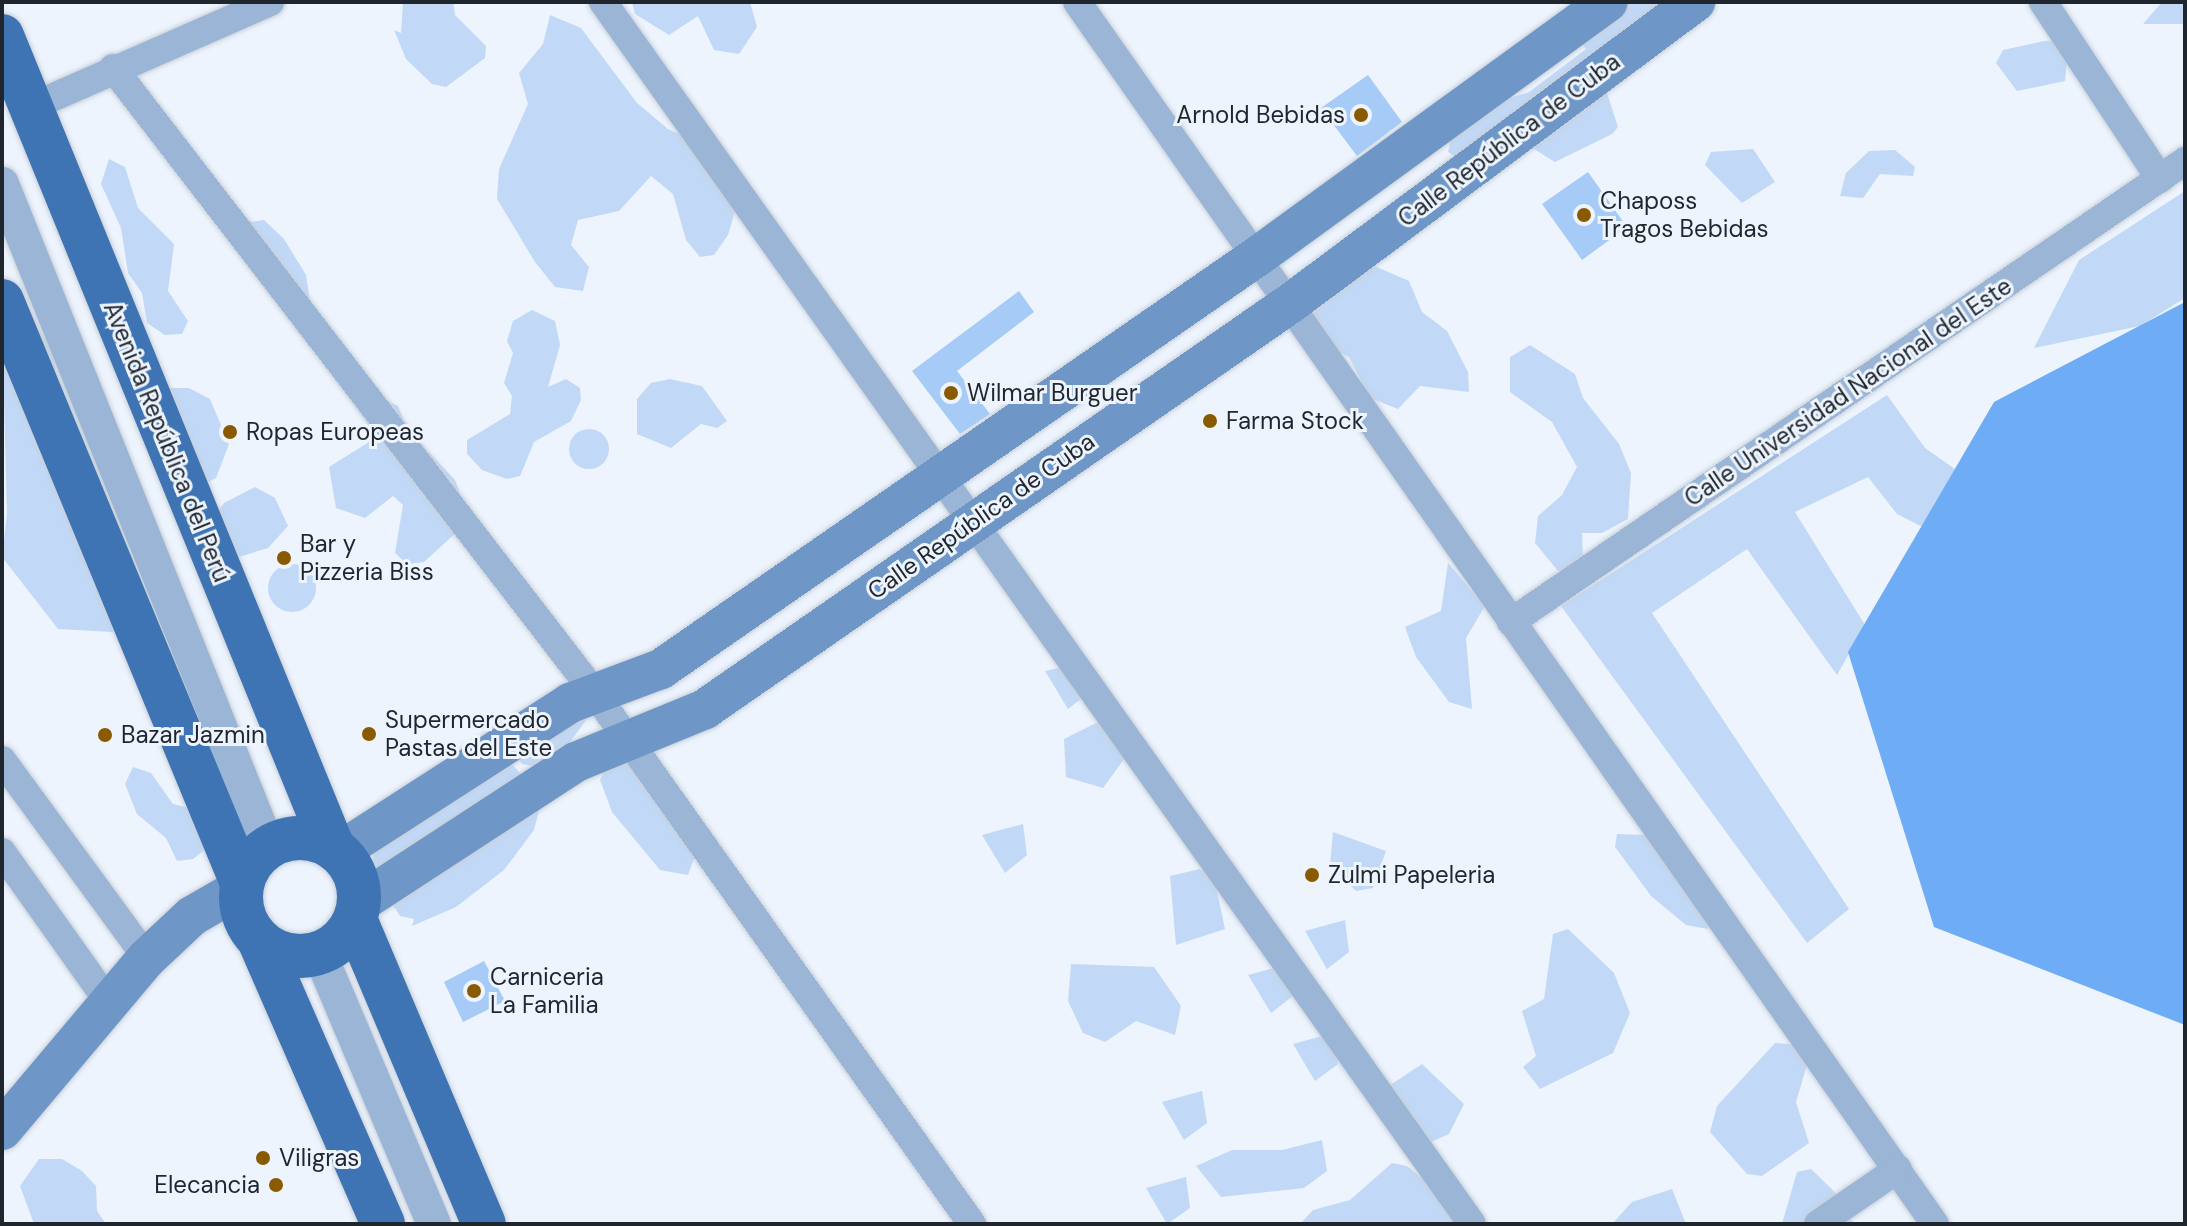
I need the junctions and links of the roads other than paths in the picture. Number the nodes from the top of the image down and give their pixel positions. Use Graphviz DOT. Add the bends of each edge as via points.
graph roads {
  1 [pos="270,2"];
  2 [pos="603,2"];
  3 [pos="1077,2"];
  4 [pos="1607,2"];
  5 [pos="1695,2"];
  6 [pos="2043,2"];
  7 [pos="2,36"];
  8 [pos="113,68"];
  9 [pos="31,107"];
  10 [pos="2185,161"];
  11 [pos="2160,179"];
  12 [pos="2,184"];
  13 [pos="1258,256"];
  14 [pos="2,301"];
  15 [pos="1291,303"];
  16 [pos="939,475"];
  17 [pos="974,519"];
  18 [pos="1511,622"];
  19 [pos="594,692"];
  20 [pos="629,740"];
  21 [pos="2,760"];
  22 [pos="268,846"];
  23 [pos="336,850"];
  24 [pos="2,852"];
  25 [pos="242,885"];
  26 [pos="356,911"];
  27 [pos="179,930"];
  28 [pos="256,936"];
  29 [pos="319,952"];
  30 [pos="147,958"];
  31 [pos="107,1000"];
  32 [pos="2,1130"];
  33 [pos="1898,1169"];
  34 [pos="1931,1222"];
  35 [pos="383,1224"];
  36 [pos="434,1224"];
  37 [pos="484,1224"];
  38 [pos="972,1224"];
  39 [pos="1472,1224"];
  40 [pos="1818,1224"];
  1 -- 8 [label="street"];
  2 -- 16 [label="street"];
  3 -- 13 [label="street"];
  4 -- 13 [label="main road"];
  5 -- 15 [label="main road, Calle República de Cuba"];
  6 -- 11 [label="street"];
  7 -- 9 [label="highway, Avenida República del Perú"];
  8 -- 9 [label="street"];
  8 -- 19 [label="street"];
  9 -- 23 [label="highway, Avenida República del Perú"];
  10 -- 11 [label="street, Calle Universidad Nacional del Este"];
  11 -- 18 [label="street, Calle Universidad Nacional del Este"];
  12 -- 22 [label="street"];
  13 -- 15 [label="street"];
  13 -- 16 [label="main road"];
  14 -- 25 [label="highway"];
  15 -- 17 [label="main road, Calle República de Cuba"];
  15 -- 18 [label="street"];
  16 -- 17 [label="street"];
  16 -- 19 [label="main road" via="661,669"];
  17 -- 20 [label="main road, Calle República de Cuba" via="705,709"];
  17 -- 39 [label="street"];
  18 -- 33 [label="street"];
  19 -- 20 [label="street"];
  19 -- 23 [label="main road"];
  20 -- 26 [label="main road, Calle República de Cuba" via="576,762"];
  20 -- 38 [label="street"];
  21 -- 30 [label="street"];
  22 -- 23 [label="highway" via="306,838"];
  22 -- 25 [label="highway"];
  23 -- 26 [label="highway" via="355,876"];
  24 -- 31 [label="street"];
  25 -- 27 [label="main road"];
  25 -- 28 [label="highway" via="242,911"];
  26 -- 29 [label="highway" via="338,942"];
  26 -- 37 [label="highway"];
  27 -- 28 [label="main road" via="217,922"];
  27 -- 30 [label="main road"];
  28 -- 29 [label="highway" via="283,954"];
  28 -- 35 [label="highway"];
  29 -- 36 [label="street"];
  30 -- 31 [label="main road"];
  31 -- 32 [label="main road"];
  33 -- 34 [label="street"];
  33 -- 40 [label="street"];
}
